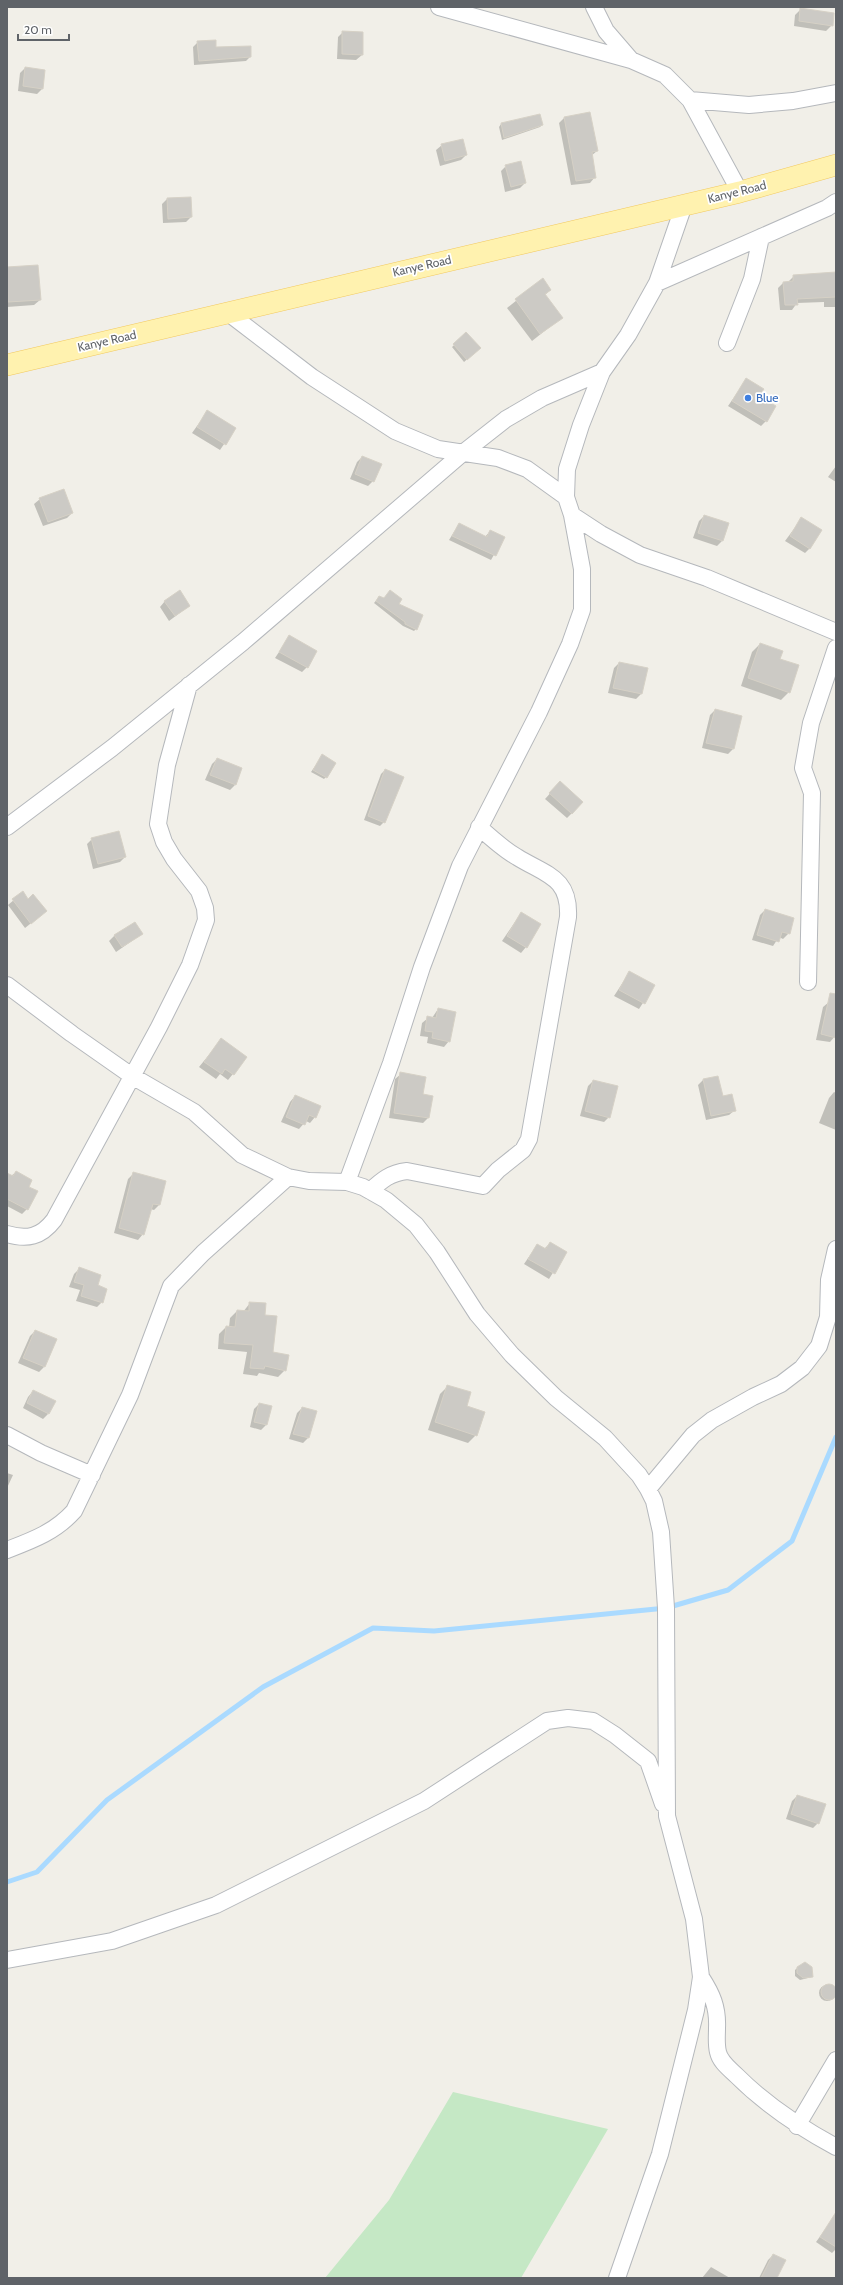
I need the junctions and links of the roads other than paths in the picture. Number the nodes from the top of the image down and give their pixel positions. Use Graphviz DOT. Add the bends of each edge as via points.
graph roads {
  1 [pos="439,7"];
  2 [pos="594,7"];
  3 [pos="631,60"];
  4 [pos="836,94"];
  5 [pos="690,100"];
  6 [pos="836,165"];
  7 [pos="740,192"];
  8 [pos="836,202"];
  9 [pos="684,205"];
  10 [pos="761,237"];
  11 [pos="657,283"];
  12 [pos="226,312"];
  13 [pos="728,343"];
  14 [pos="7,364"];
  15 [pos="602,372"];
  16 [pos="464,452"];
  17 [pos="566,497"];
  18 [pos="572,515"];
  19 [pos="836,632"];
  20 [pos="836,648"];
  21 [pos="189,685"];
  22 [pos="7,827"];
  23 [pos="479,827"];
  24 [pos="808,982"];
  25 [pos="7,985"];
  26 [pos="132,1076"];
  27 [pos="288,1177"];
  28 [pos="347,1182"];
  29 [pos="370,1191"];
  30 [pos="7,1234"];
  31 [pos="836,1249"];
  32 [pos="7,1434"];
  33 [pos="92,1476"];
  34 [pos="648,1489"];
  35 [pos="7,1550"];
  36 [pos="667,1816"];
  37 [pos="7,1960"];
  38 [pos="701,1977"];
  39 [pos="836,2060"];
  40 [pos="797,2126"];
  41 [pos="836,2148"];
  42 [pos="617,2278"];
  1 -- 3 [label="street"];
  2 -- 3 [label="street" via="606,31"];
  3 -- 5 [label="street" via="665,75"];
  4 -- 5 [label="street" via="749,105"];
  5 -- 7 [label="street"];
  6 -- 7 [label="main road, Kanye Road"];
  7 -- 9 [label="main road, Kanye Road"];
  8 -- 10 [label="street"];
  9 -- 11 [label="street"];
  9 -- 12 [label="main road, Kanye Road"];
  10 -- 11 [label="street"];
  10 -- 13 [label="street" via="752,279"];
  11 -- 15 [label="street" via="628,335"];
  12 -- 14 [label="main road, Kanye Road"];
  12 -- 16 [label="street" via="312,377 395,432 438,449"];
  15 -- 16 [label="street" via="542,398 506,419"];
  15 -- 17 [label="street" via="567,469"];
  16 -- 17 [label="street" via="498,458 527,469"];
  16 -- 21 [label="street"];
  17 -- 18 [label="street"];
  18 -- 19 [label="street" via="640,555 707,578"];
  18 -- 23 [label="street" via="582,569 582,610 570,644 539,712"];
  20 -- 24 [label="street" via="811,723 803,768 812,794"];
  21 -- 22 [label="street" via="112,748"];
  21 -- 26 [label="street" via="167,765 158,824 164,842 174,859 199,891 206,920 190,965"];
  23 -- 28 [label="street" via="460,866 422,967 391,1063"];
  23 -- 29 [label="street" via="518,858 542,869 561,886 569,900 529,1139 523,1150 483,1186 396,1172 386,1176"];
  25 -- 26 [label="street"];
  26 -- 27 [label="street" via="194,1112 242,1155"];
  26 -- 30 [label="street" via="54,1220 41,1233 32,1237"];
  27 -- 28 [label="street" via="309,1181"];
  27 -- 33 [label="street" via="203,1253 171,1286 130,1395"];
  28 -- 29 [label="street"];
  29 -- 34 [label="street" via="386,1200 416,1225 437,1252 477,1314 512,1355 556,1398 605,1438 639,1475"];
  31 -- 34 [label="street" via="829,1280 828,1317 819,1346 802,1368 781,1384 712,1420 692,1435"];
  32 -- 33 [label="street"];
  33 -- 35 [label="street" via="74,1511 63,1524 46,1535"];
  34 -- 36 [label="street" via="654,1501 661,1532 666,1608"];
  36 -- 37 [label="street" via="648,1761 594,1721 568,1718 547,1721 424,1802 216,1905 112,1941"];
  36 -- 38 [label="street" via="694,1919"];
  38 -- 40 [label="street" via="713,1994 718,2010 718,2054 757,2096"];
  38 -- 42 [label="street" via="696,2010 660,2154"];
  39 -- 40 [label="street"];
  40 -- 41 [label="street"];
}
